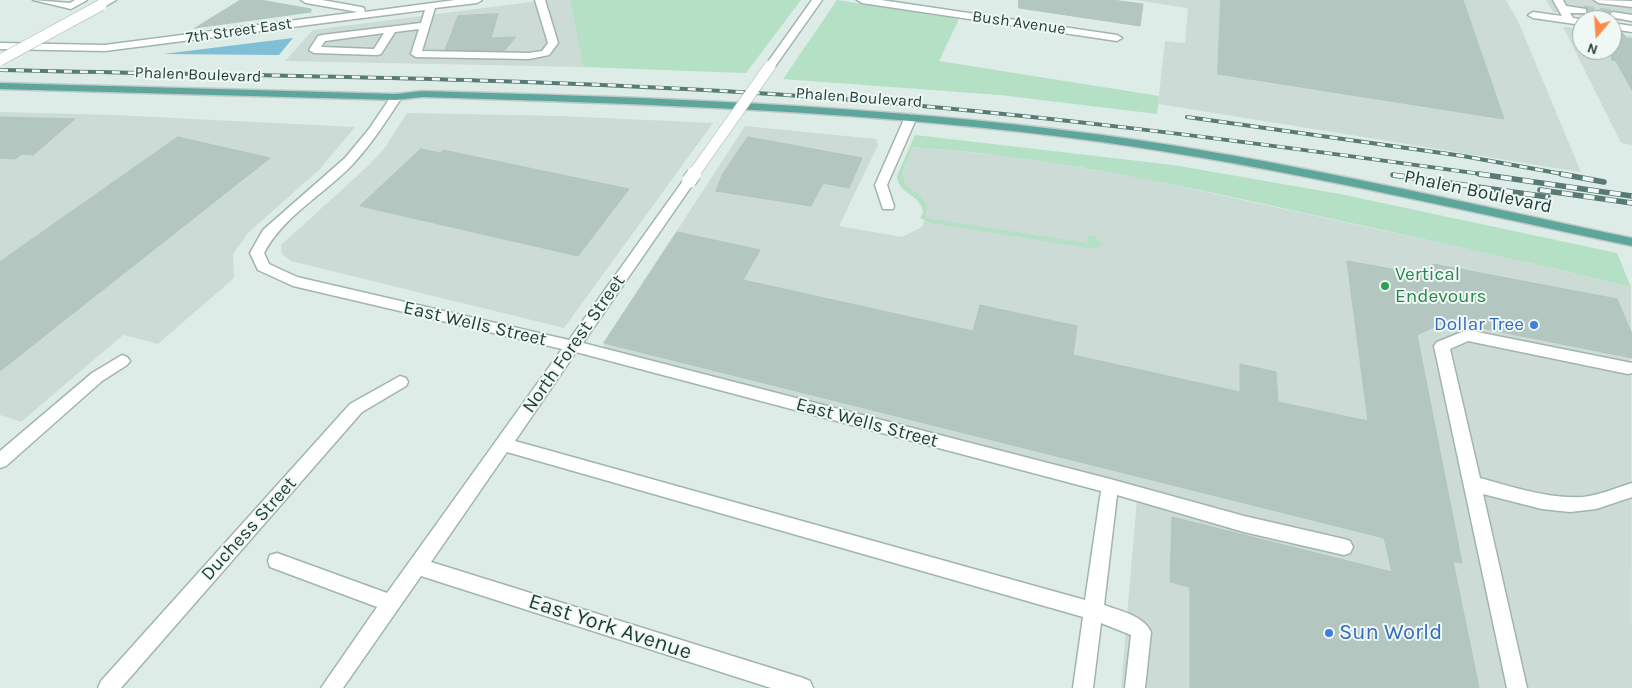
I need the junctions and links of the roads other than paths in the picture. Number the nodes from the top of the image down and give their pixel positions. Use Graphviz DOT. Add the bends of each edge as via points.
graph roads {
  1 [pos="38,0"];
  2 [pos="82,0"];
  3 [pos="111,0"];
  4 [pos="306,0"];
  5 [pos="471,0"];
  6 [pos="540,0"];
  7 [pos="817,0"];
  8 [pos="862,0"];
  9 [pos="1599,0"];
  10 [pos="1611,1"];
  11 [pos="1561,4"];
  12 [pos="1632,4"];
  13 [pos="431,6"];
  14 [pos="1572,10"];
  15 [pos="377,12"];
  16 [pos="1533,15"];
  17 [pos="1570,20"];
  18 [pos="426,25"];
  19 [pos="392,29"];
  20 [pos="1117,38"];
  21 [pos="0,46"];
  22 [pos="0,60"];
  23 [pos="0,86"];
  24 [pos="396,97"];
  25 [pos="909,120"];
  26 [pos="888,206"];
  27 [pos="1632,242"];
  28 [pos="573,346"];
  29 [pos="122,361"];
  30 [pos="1628,368"];
  31 [pos="400,382"];
  32 [pos="503,444"];
  33 [pos="0,461"];
  34 [pos="1474,484"];
  35 [pos="1110,486"];
  36 [pos="1632,490"];
  37 [pos="1344,548"];
  38 [pos="277,561"];
  39 [pos="417,566"];
  40 [pos="391,603"];
  41 [pos="1094,611"];
  42 [pos="108,688"];
  43 [pos="331,688"];
  44 [pos="803,688"];
  45 [pos="1083,688"];
  46 [pos="1135,688"];
  47 [pos="1517,688"];
  1 -- 2 [label="street" via="71,6"];
  3 -- 22 [label="street, bridge"];
  4 -- 15 [label="street"];
  5 -- 13 [label="street, 7th Street East"];
  6 -- 18 [label="street" via="554,43 545,53 528,56 416,54"];
  7 -- 28 [label="street, North Forest Street, bridge"];
  8 -- 20 [label="street, Bush Avenue"];
  9 -- 10 [label="street"];
  10 -- 12 [label="street"];
  11 -- 14 [label="street"];
  11 -- 17 [label="street"];
  13 -- 15 [label="street, 7th Street East"];
  13 -- 18 [label="street"];
  15 -- 21 [label="street, 7th Street East" via="105,48"];
  16 -- 17 [label="street"];
  18 -- 19 [label="street"];
  19 -- 19 [label="street" via="322,38 314,50 378,52"];
  23 -- 24 [label="main road, Phalen Boulevard"];
  24 -- 25 [label="main road, Phalen Boulevard" via="417,101"];
  24 -- 28 [label="street, East Wells Street" via="349,161 268,233 257,253 263,267 293,281"];
  25 -- 26 [label="street" via="881,185"];
  25 -- 27 [label="main road, Phalen Boulevard" via="1104,139 1238,160"];
  28 -- 32 [label="street, North Forest Street"];
  28 -- 35 [label="street, East Wells Street"];
  29 -- 33 [label="street" via="97,377"];
  30 -- 34 [label="street" via="1467,335 1442,346"];
  31 -- 42 [label="street, Duchess Street" via="356,408"];
  32 -- 39 [label="street, North Forest Street"];
  32 -- 41 [label="street"];
  34 -- 36 [label="street" via="1552,502 1576,504"];
  34 -- 47 [label="street"];
  35 -- 37 [label="street, East Wells Street"];
  35 -- 41 [label="street"];
  38 -- 40 [label="street"];
  39 -- 40 [label="street, North Forest Street"];
  39 -- 44 [label="street, East York Avenue"];
  40 -- 43 [label="street, North Forest Street"];
  41 -- 45 [label="street"];
  41 -- 46 [label="street" via="1135,626 1141,632"];
}
